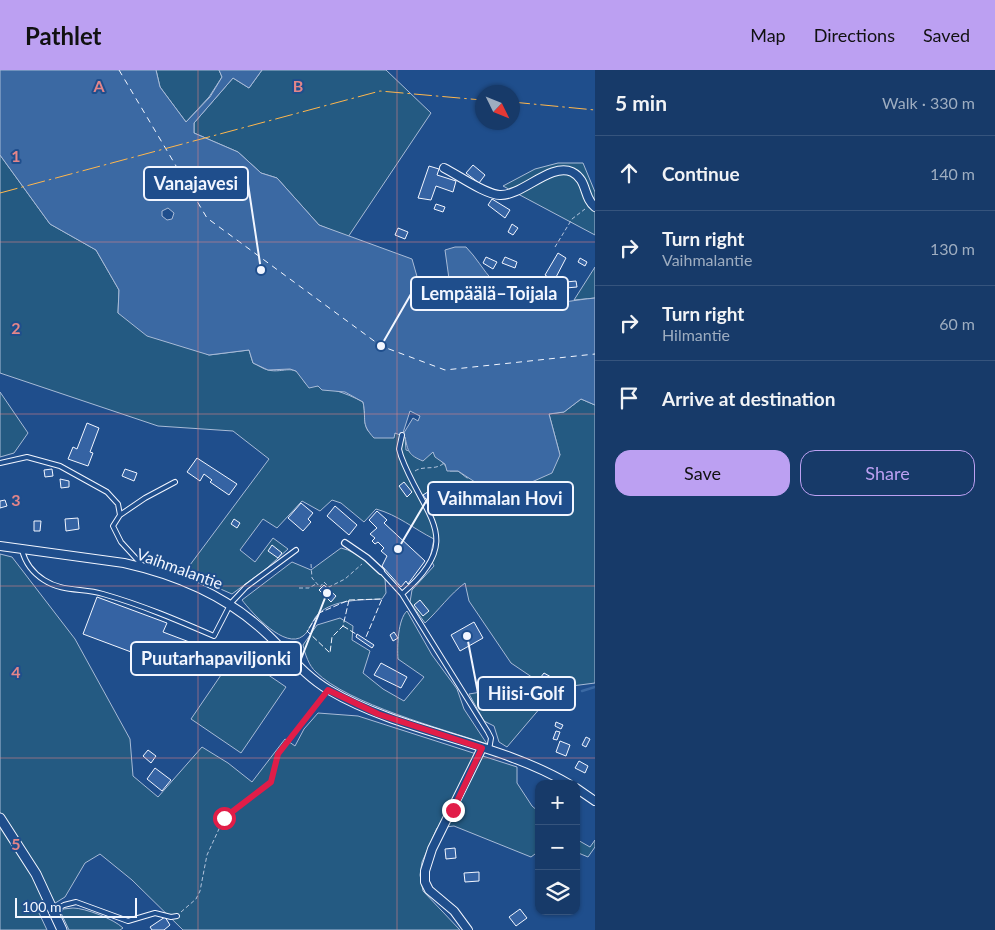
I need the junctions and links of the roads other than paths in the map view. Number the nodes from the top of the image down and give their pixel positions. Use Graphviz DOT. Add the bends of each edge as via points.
graph roads {
  1 [pos="444,168"];
  2 [pos="594,206"];
  3 [pos="402,435"];
  4 [pos="0,463"];
  5 [pos="175,482"];
  6 [pos="120,516"];
  7 [pos="345,543"];
  8 [pos="0,546"];
  9 [pos="22,550"];
  10 [pos="296,550"];
  11 [pos="144,567"];
  12 [pos="381,571"];
  13 [pos="402,594"];
  14 [pos="231,603"];
  15 [pos="486,749"];
  16 [pos="561,780"];
  17 [pos="580,791"];
  18 [pos="595,801"];
  19 [pos="0,818"];
  20 [pos="55,910"];
  21 [pos="177,916"];
  22 [pos="62,930"];
  23 [pos="468,930"];
  1 -- 2 [label="street" via="500,195 565,170 580,178 588,200"];
  3 -- 13 [label="lane" via="399,449 431,517 437,548 428,568"];
  4 -- 6 [label="lane" via="27,457 60,466 107,492 118,504"];
  5 -- 6 [label="lane"];
  6 -- 11 [label="lane" via="113,526 121,542"];
  7 -- 12 [label="street"];
  8 -- 9 [label="street, Vaihmalantie"];
  9 -- 11 [label="street, Vaihmalantie" via="76,555"];
  9 -- 14 [label="lane" via="29,566 44,580 63,588 88,590 150,608 214,636"];
  10 -- 14 [label="lane" via="246,587"];
  11 -- 14 [label="street, Vaihmalantie"];
  12 -- 13 [label="lane"];
  13 -- 15 [label="lane" via="488,732 491,738"];
  14 -- 15 [label="street, Vaihmalantie" via="328,690 378,714"];
  15 -- 16 [label="street, Vaihmalantie"];
  15 -- 23 [label="street" via="432,848 425,872 429,890 454,911"];
  17 -- 18 [label="street"];
  19 -- 20 [label="street"];
  20 -- 21 [label="lane" via="76,902 128,921 155,913 170,918"];
  20 -- 22 [label="street"];
}
